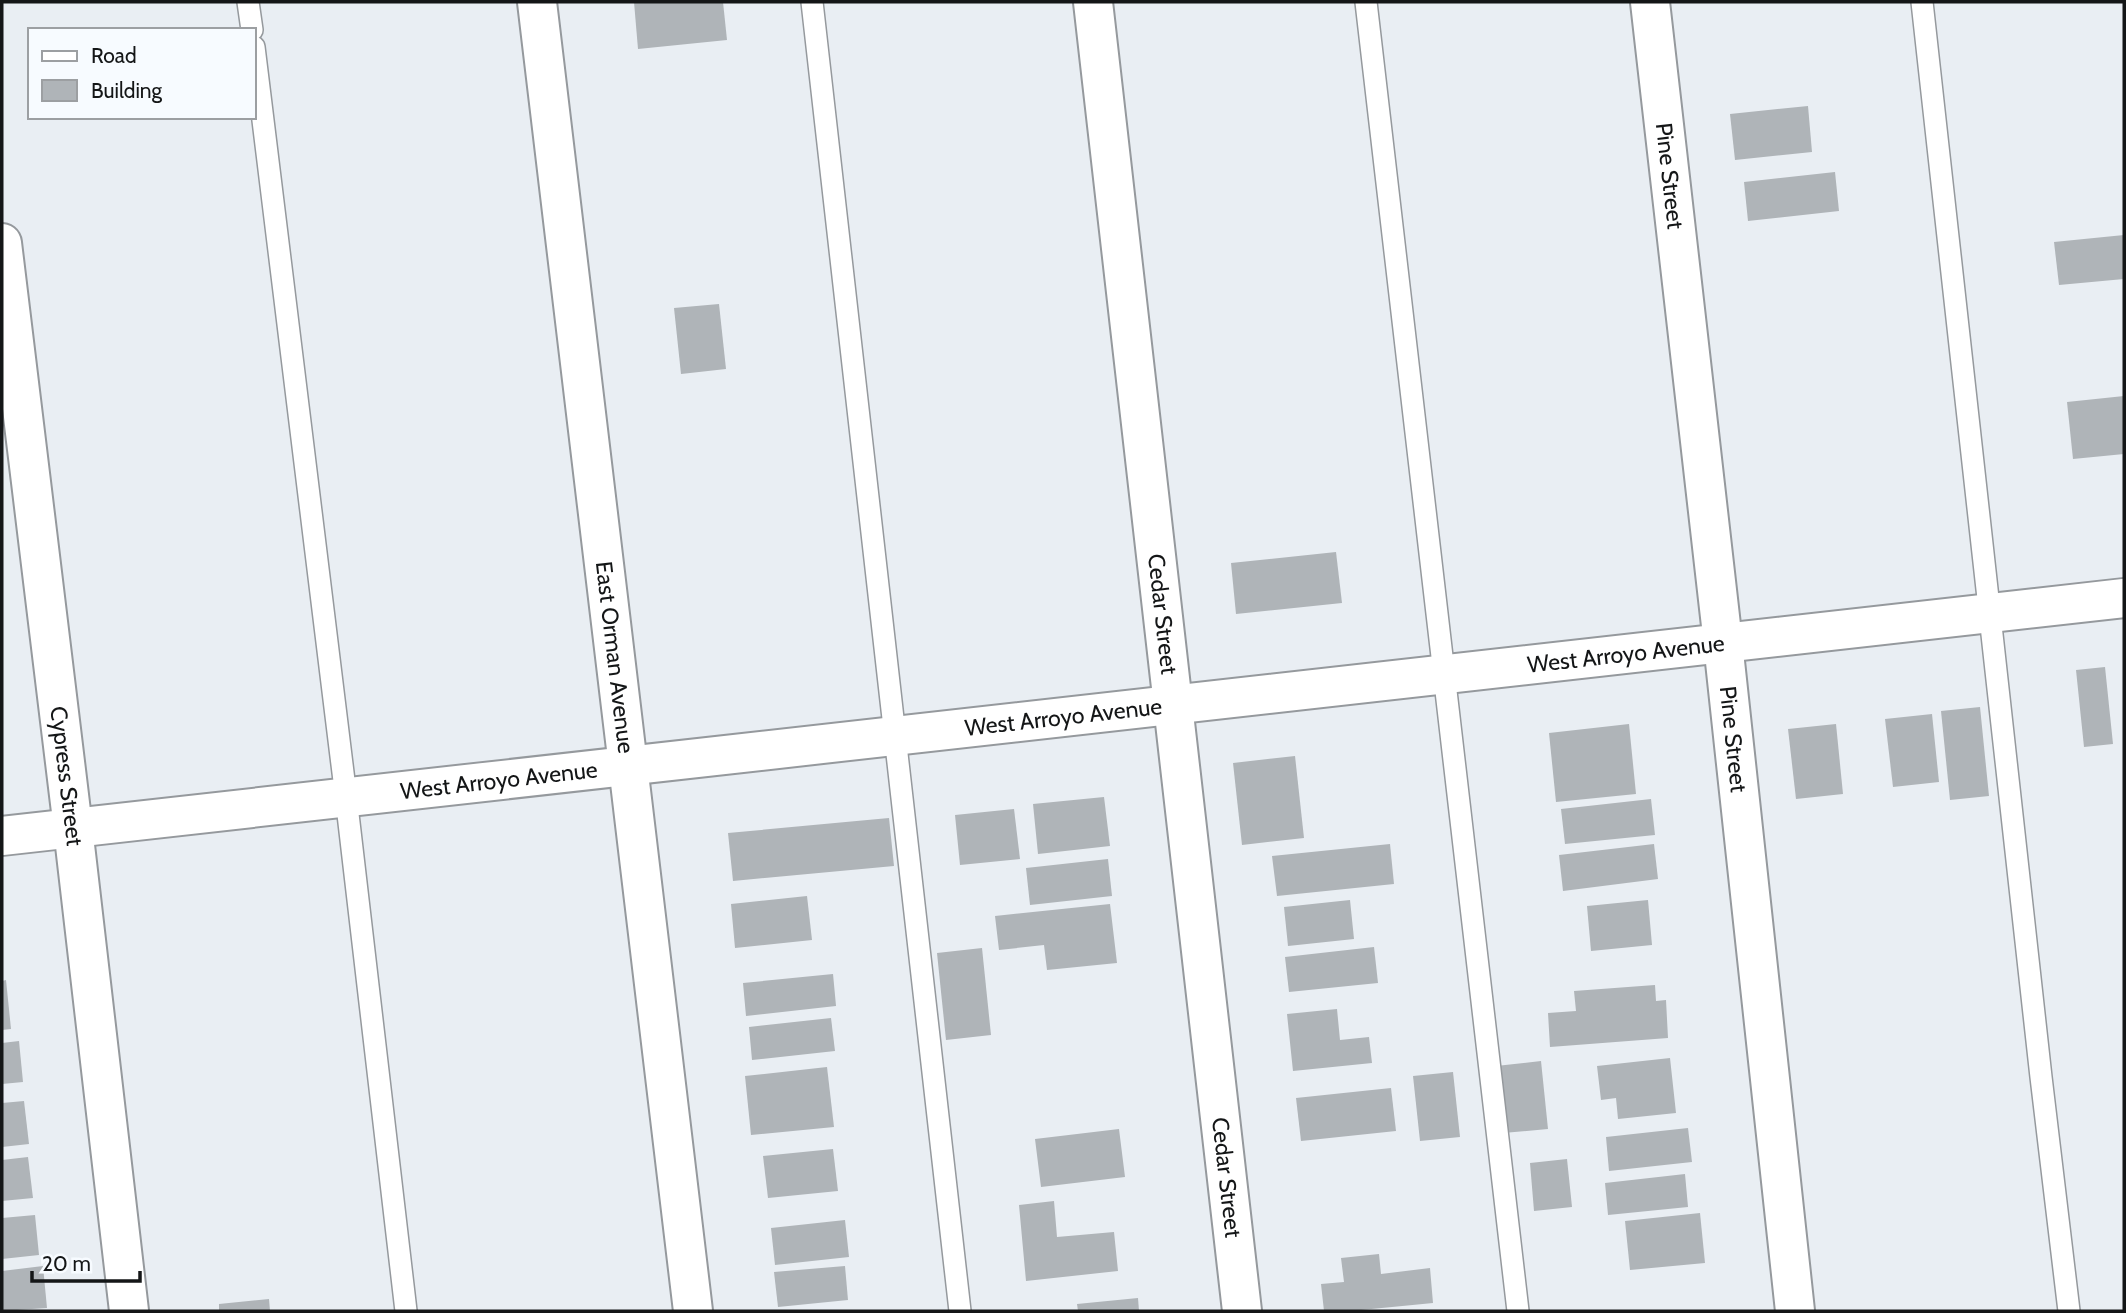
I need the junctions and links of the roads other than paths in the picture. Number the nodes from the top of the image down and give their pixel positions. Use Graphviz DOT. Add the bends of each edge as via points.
graph roads {
  1 [pos="248,2"];
  2 [pos="537,2"];
  3 [pos="812,2"];
  4 [pos="1093,2"];
  5 [pos="1366,2"];
  6 [pos="1650,2"];
  7 [pos="1922,2"];
  8 [pos="252,28"];
  9 [pos="256,63"];
  10 [pos="2,243"];
  11 [pos="2124,597"];
  12 [pos="1990,613"];
  13 [pos="1723,643"];
  14 [pos="1443,674"];
  15 [pos="1173,704"];
  16 [pos="894,736"];
  17 [pos="627,766"];
  18 [pos="346,797"];
  19 [pos="73,828"];
  20 [pos="2,836"];
  21 [pos="129,1311"];
  22 [pos="406,1311"];
  23 [pos="693,1311"];
  24 [pos="960,1311"];
  25 [pos="1242,1311"];
  26 [pos="1518,1311"];
  27 [pos="1795,1311"];
  28 [pos="2069,1311"];
  1 -- 8 [label="lane"];
  2 -- 17 [label="street, East Orman Avenue"];
  3 -- 16 [label="lane"];
  4 -- 15 [label="street, Cedar Street"];
  5 -- 14 [label="lane"];
  6 -- 13 [label="street, Pine Street"];
  7 -- 12 [label="lane"];
  9 -- 18 [label="lane"];
  10 -- 19 [label="street, Cypress Street"];
  11 -- 12 [label="street, West Arroyo Avenue"];
  12 -- 13 [label="street, West Arroyo Avenue"];
  12 -- 28 [label="lane"];
  13 -- 14 [label="street, West Arroyo Avenue"];
  13 -- 27 [label="street, Pine Street"];
  14 -- 15 [label="street, West Arroyo Avenue"];
  14 -- 26 [label="lane"];
  15 -- 16 [label="street, West Arroyo Avenue"];
  15 -- 25 [label="street, Cedar Street"];
  16 -- 17 [label="street, West Arroyo Avenue"];
  16 -- 24 [label="lane"];
  17 -- 18 [label="street, West Arroyo Avenue"];
  17 -- 23 [label="street, East Orman Avenue"];
  18 -- 19 [label="street, West Arroyo Avenue"];
  18 -- 22 [label="lane"];
  19 -- 20 [label="street, West Arroyo Avenue"];
  19 -- 21 [label="street, Cypress Street"];
}
